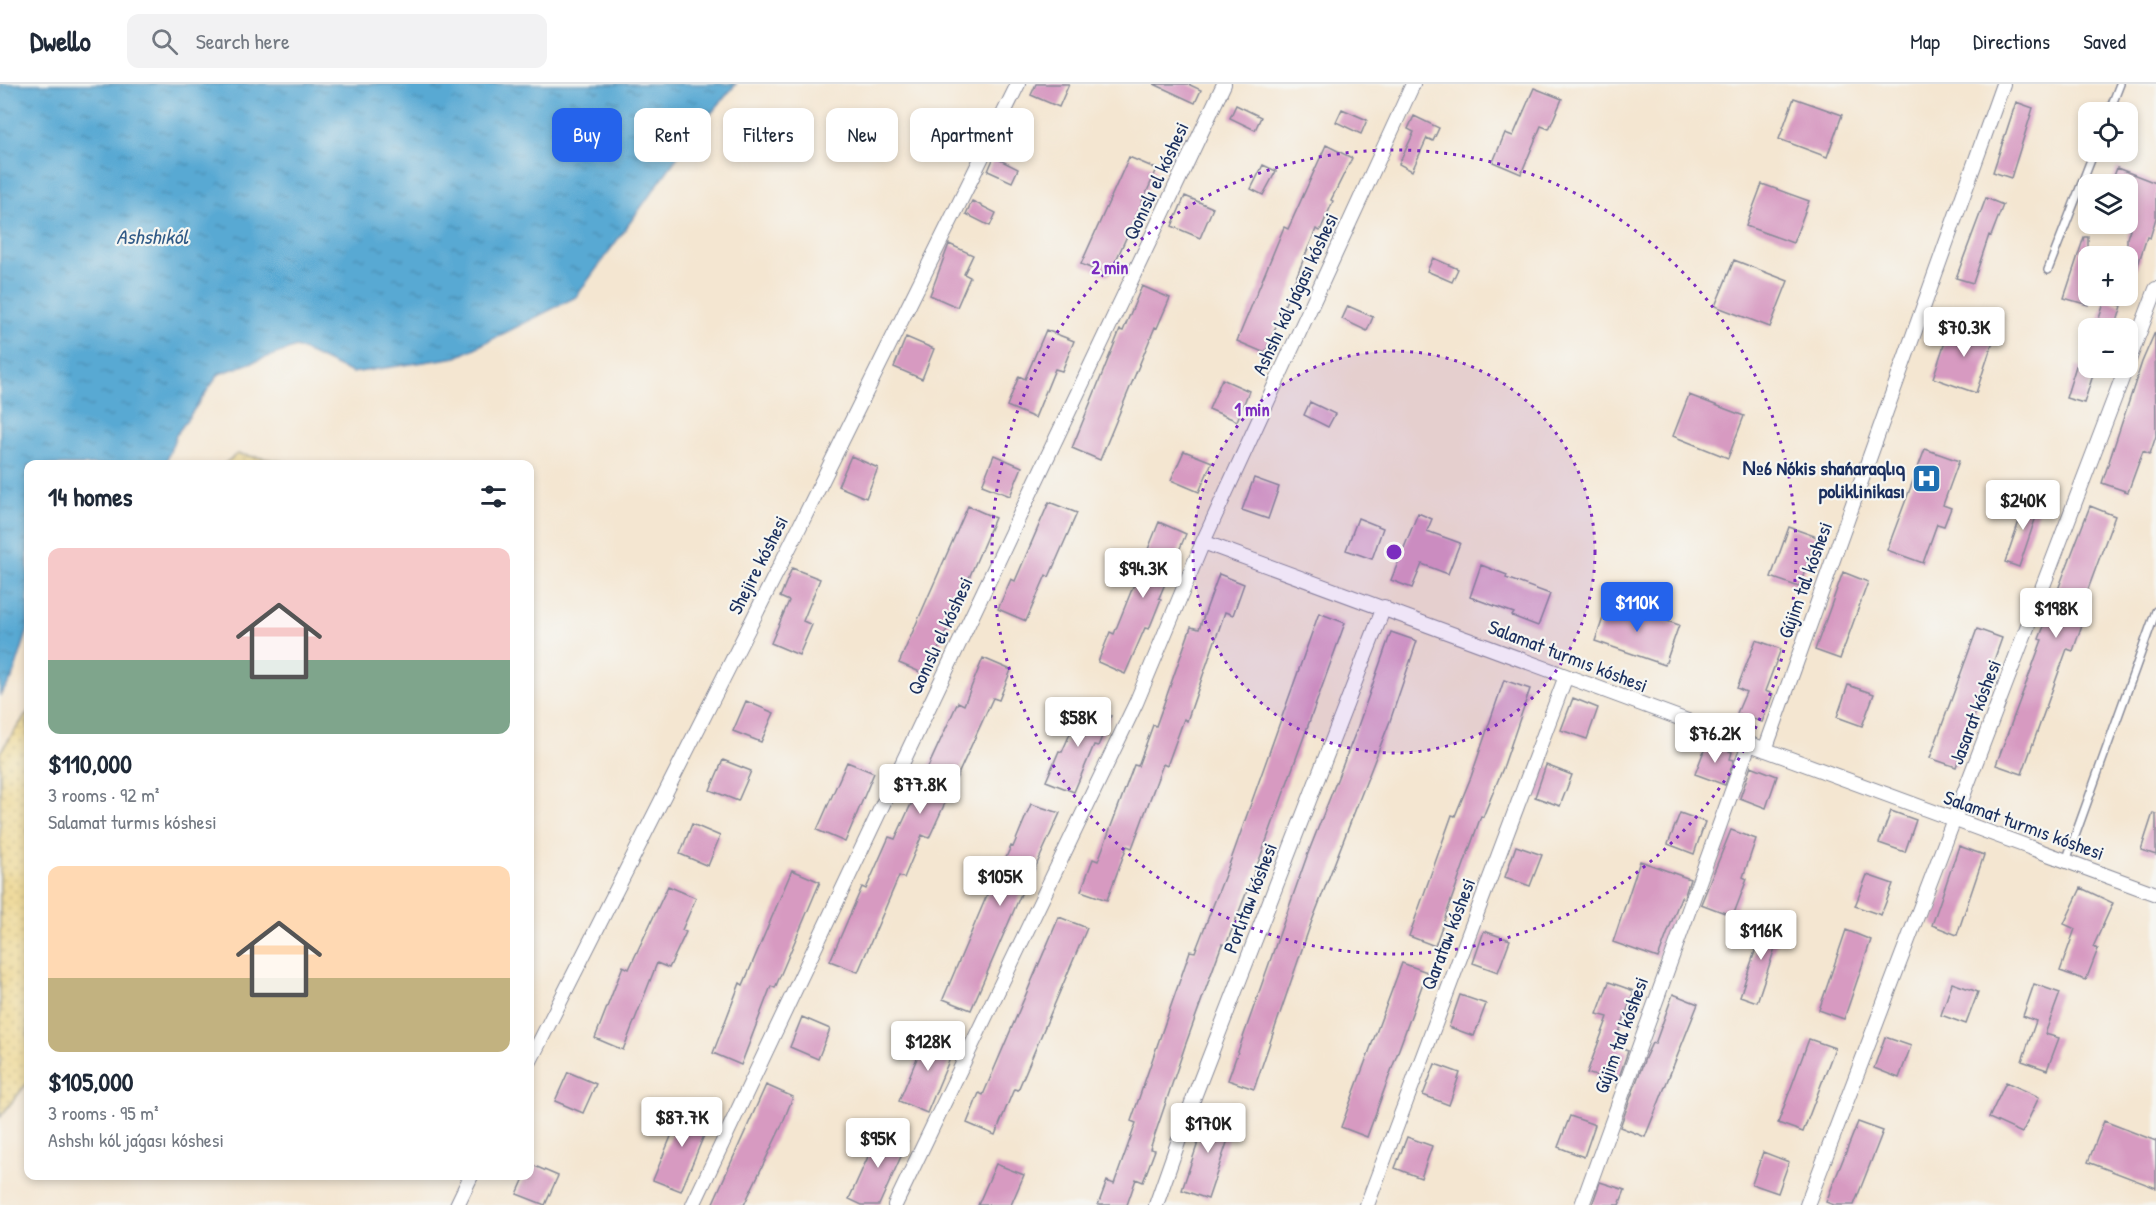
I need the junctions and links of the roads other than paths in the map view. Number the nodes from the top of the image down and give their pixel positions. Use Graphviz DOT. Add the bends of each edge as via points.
graph roads {
  1 [pos="1018,84"];
  2 [pos="1224,84"];
  3 [pos="1413,84"];
  4 [pos="2003,84"];
  5 [pos="2120,84"];
  6 [pos="2113,102"];
  7 [pos="2090,162"];
  8 [pos="2048,270"];
  9 [pos="2156,289"];
  10 [pos="2138,337"];
  11 [pos="2122,378"];
  12 [pos="1203,542"];
  13 [pos="1384,607"];
  14 [pos="2156,611"];
  15 [pos="1566,676"];
  16 [pos="1749,744"];
  17 [pos="1765,750"];
  18 [pos="1955,820"];
  19 [pos="2066,861"];
  20 [pos="2156,894"];
  21 [pos="534,1053"];
  22 [pos="469,1180"];
  23 [pos="457,1205"];
  24 [pos="693,1205"];
  25 [pos="895,1205"];
  26 [pos="1156,1205"];
  27 [pos="1367,1205"];
  28 [pos="1582,1205"];
  29 [pos="1807,1205"];
  1 -- 21 [label="street, Shejire kóshesi"];
  2 -- 24 [label="street, Qonıslı el kóshesi"];
  3 -- 12 [label="street, Ashshı kól jaǵası kóshesi"];
  4 -- 17 [label="street, Gújim tal kóshesi"];
  5 -- 6 [label="lane"];
  7 -- 8 [label="lane"];
  9 -- 10 [label="street, Jasarat kóshesi"];
  11 -- 18 [label="street, Jasarat kóshesi"];
  12 -- 13 [label="street, Salamat turmıs kóshesi"];
  12 -- 25 [label="street, Ashshı kól jaǵası kóshesi" via="1136,703"];
  13 -- 15 [label="street, Salamat turmıs kóshesi"];
  13 -- 26 [label="street, Porlıtaw kóshesi" via="1198,1086"];
  14 -- 19 [label="lane"];
  15 -- 16 [label="street, Salamat turmıs kóshesi"];
  15 -- 27 [label="street, Qarataw kóshesi"];
  16 -- 17 [label="street, Salamat turmıs kóshesi"];
  16 -- 28 [label="street, Gújim tal kóshesi"];
  17 -- 18 [label="street, Salamat turmıs kóshesi"];
  18 -- 19 [label="street, Salamat turmıs kóshesi"];
  18 -- 29 [label="street, Jasarat kóshesi"];
  19 -- 20 [label="street, Salamat turmıs kóshesi"];
  22 -- 23 [label="street"];
}
